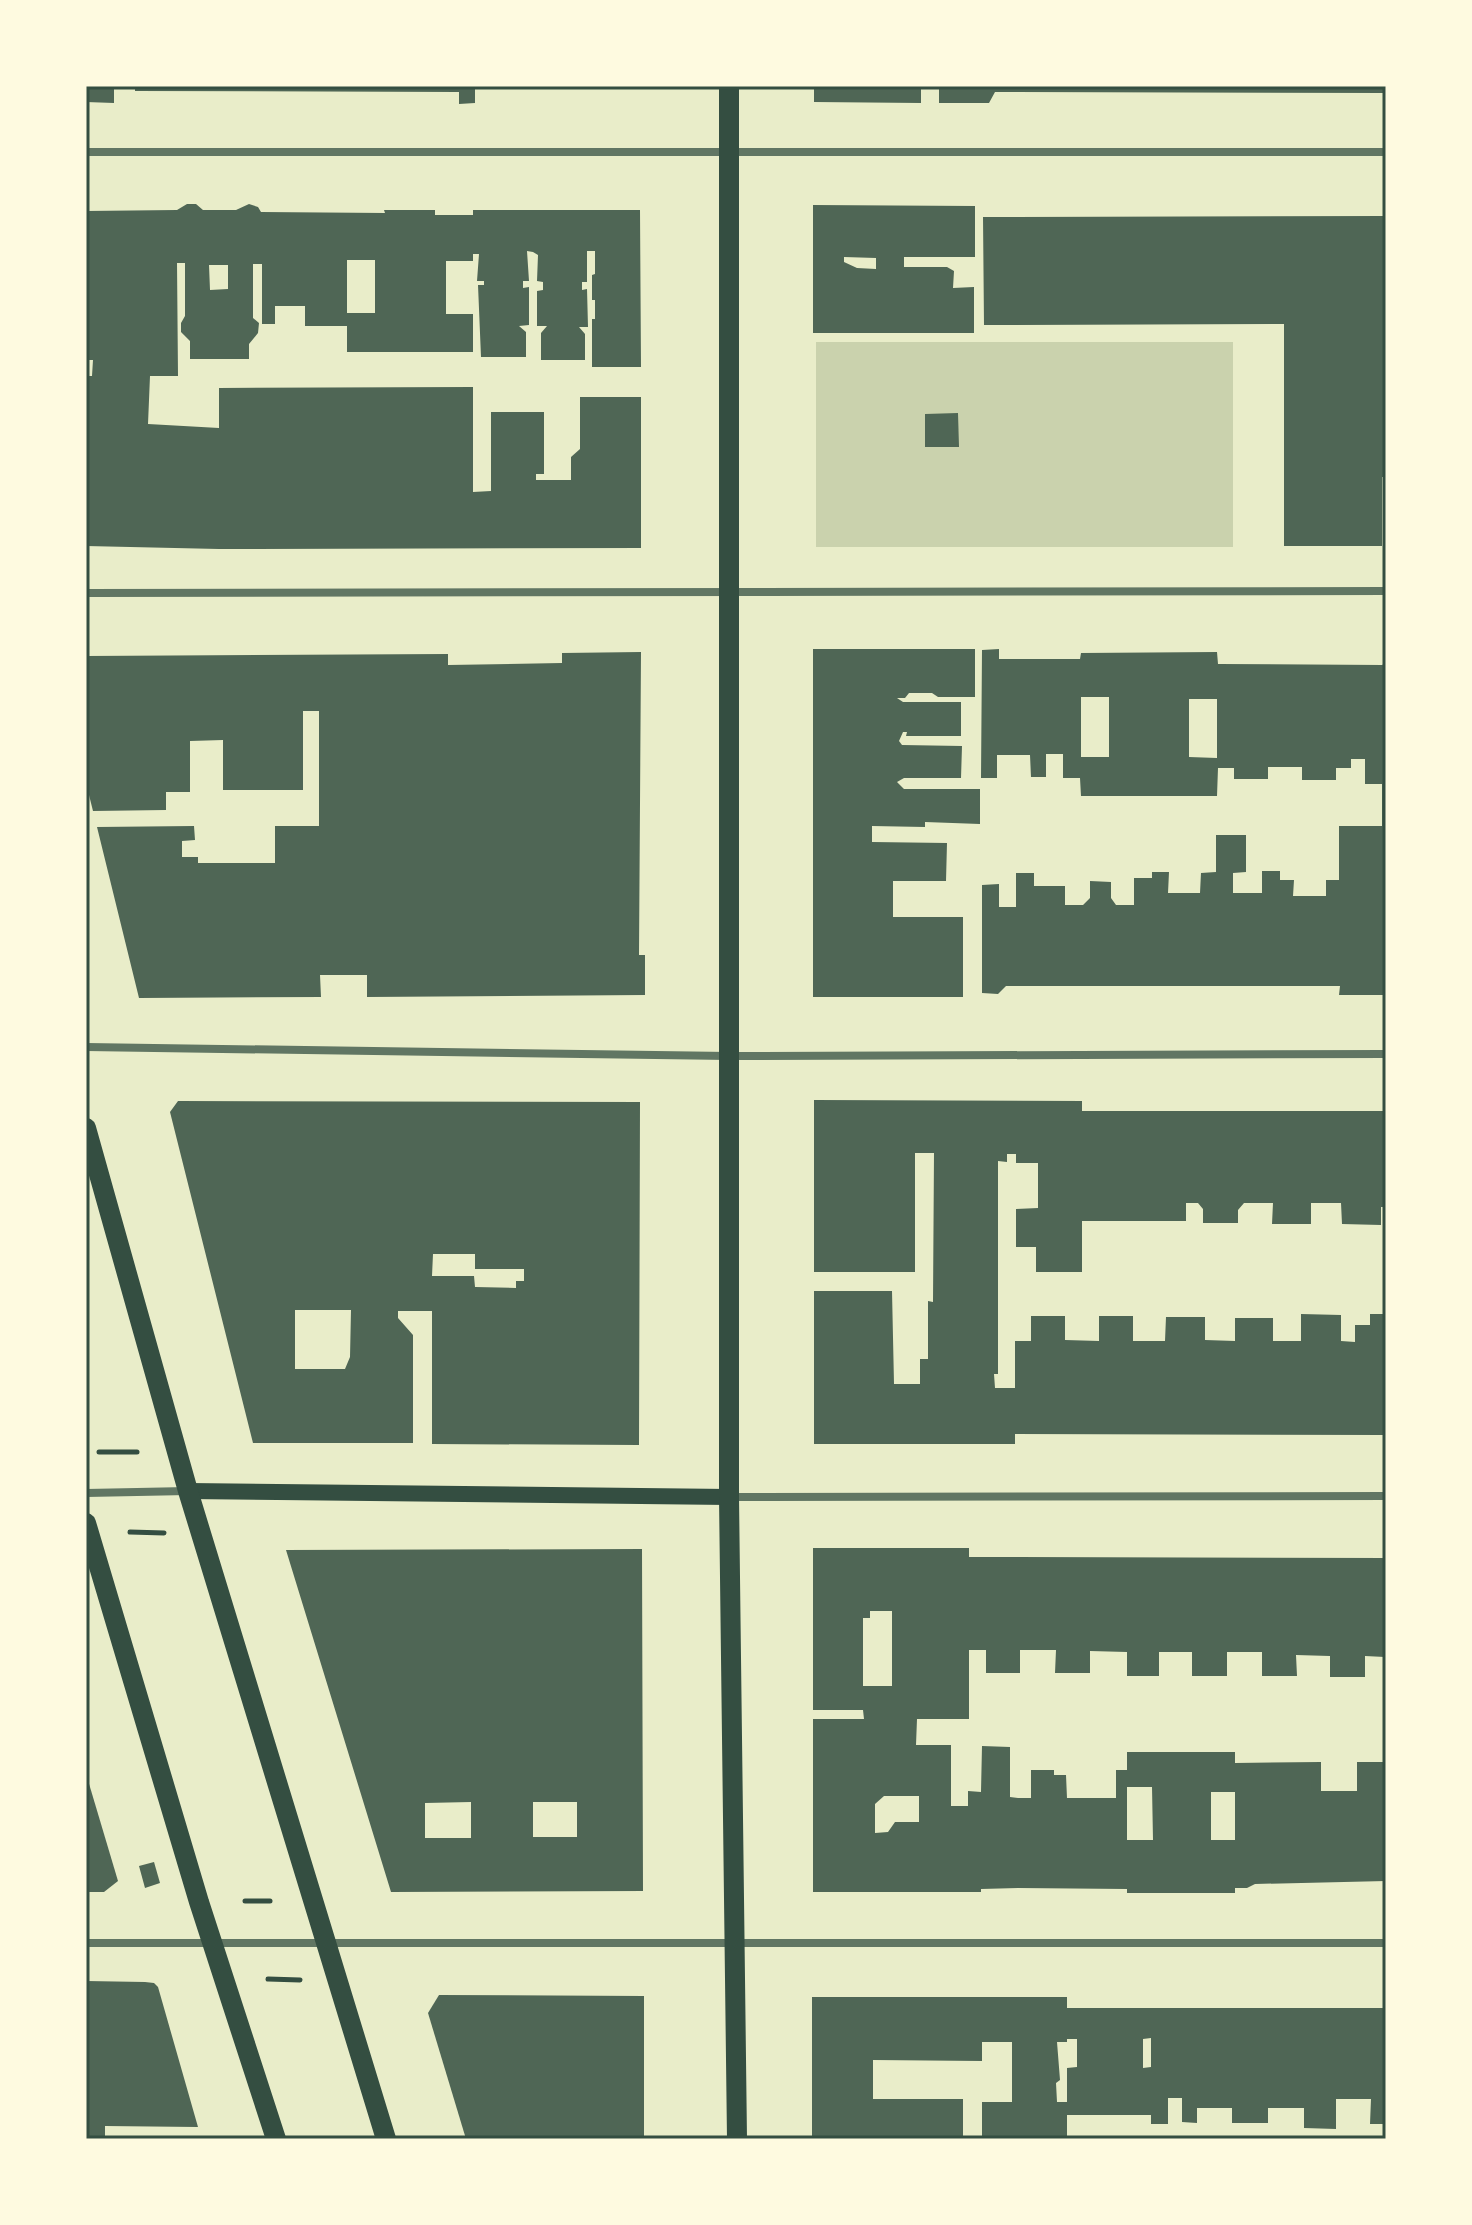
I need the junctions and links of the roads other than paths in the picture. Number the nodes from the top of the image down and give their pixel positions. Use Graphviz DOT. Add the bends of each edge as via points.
graph roads {
  1 [pos="729,86"];
  2 [pos="86,152"];
  3 [pos="1386,152"];
  4 [pos="729,153"];
  5 [pos="729,591"];
  6 [pos="1386,591"];
  7 [pos="86,593"];
  8 [pos="86,1047"];
  9 [pos="1386,1054"];
  10 [pos="729,1056"];
  11 [pos="86,1128"];
  12 [pos="188,1491"];
  13 [pos="86,1493"];
  14 [pos="1386,1496"];
  15 [pos="729,1497"];
  16 [pos="86,1523"];
  17 [pos="325,1941"];
  18 [pos="86,1943"];
  19 [pos="213,1943"];
  20 [pos="1386,1943"];
  21 [pos="736,1944"];
  22 [pos="276,2139"];
  23 [pos="386,2139"];
  24 [pos="737,2139"];
  1 -- 4 [label="main road"];
  2 -- 4 [label="street"];
  3 -- 4 [label="street"];
  4 -- 5 [label="main road"];
  5 -- 6 [label="street"];
  5 -- 7 [label="street"];
  5 -- 10 [label="main road"];
  8 -- 10 [label="street"];
  9 -- 10 [label="street"];
  10 -- 15 [label="main road"];
  11 -- 12 [label="main road"];
  12 -- 13 [label="street"];
  12 -- 15 [label="main road"];
  12 -- 17 [label="main road"];
  14 -- 15 [label="street"];
  15 -- 21 [label="main road"];
  16 -- 19 [label="main road"];
  17 -- 19 [label="street"];
  17 -- 21 [label="street"];
  17 -- 23 [label="main road"];
  18 -- 19 [label="street"];
  19 -- 22 [label="main road"];
  20 -- 21 [label="street"];
  21 -- 24 [label="main road"];
}
